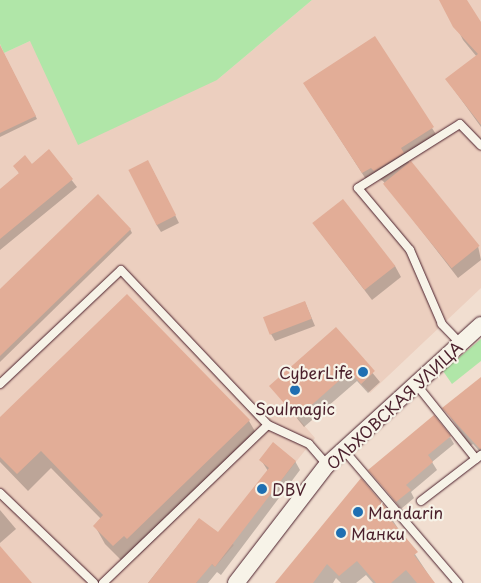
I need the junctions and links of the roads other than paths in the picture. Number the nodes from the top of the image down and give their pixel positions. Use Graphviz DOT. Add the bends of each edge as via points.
graph roads {
  1 [pos="481,146"];
  2 [pos="481,326"];
  3 [pos="461,344"];
  4 [pos="0,384"];
  5 [pos="416,384"];
  6 [pos="268,425"];
  7 [pos="343,449"];
  8 [pos="478,457"];
  9 [pos="327,465"];
  10 [pos="0,493"];
  11 [pos="421,501"];
  12 [pos="94,583"];
  13 [pos="103,583"];
  14 [pos="236,583"];
  15 [pos="458,583"];
  1 -- 3 [label="lane" via="460,124 358,188 410,250 442,324"];
  2 -- 3 [label="street, ОЛЬХОВСКАЯ УЛИЦА"];
  3 -- 5 [label="street, ОЛЬХОВСКАЯ УЛИЦА"];
  4 -- 6 [label="lane" via="120,270"];
  5 -- 7 [label="street, ОЛЬХОВСКАЯ УЛИЦА"];
  5 -- 8 [label="lane"];
  6 -- 9 [label="lane" via="310,444"];
  6 -- 13 [label="lane"];
  7 -- 9 [label="street, ОЛЬХОВСКАЯ УЛИЦА"];
  7 -- 15 [label="lane"];
  8 -- 11 [label="lane"];
  9 -- 14 [label="street, ОЛЬХОВСКАЯ УЛИЦА"];
  10 -- 12 [label="lane"];
}
